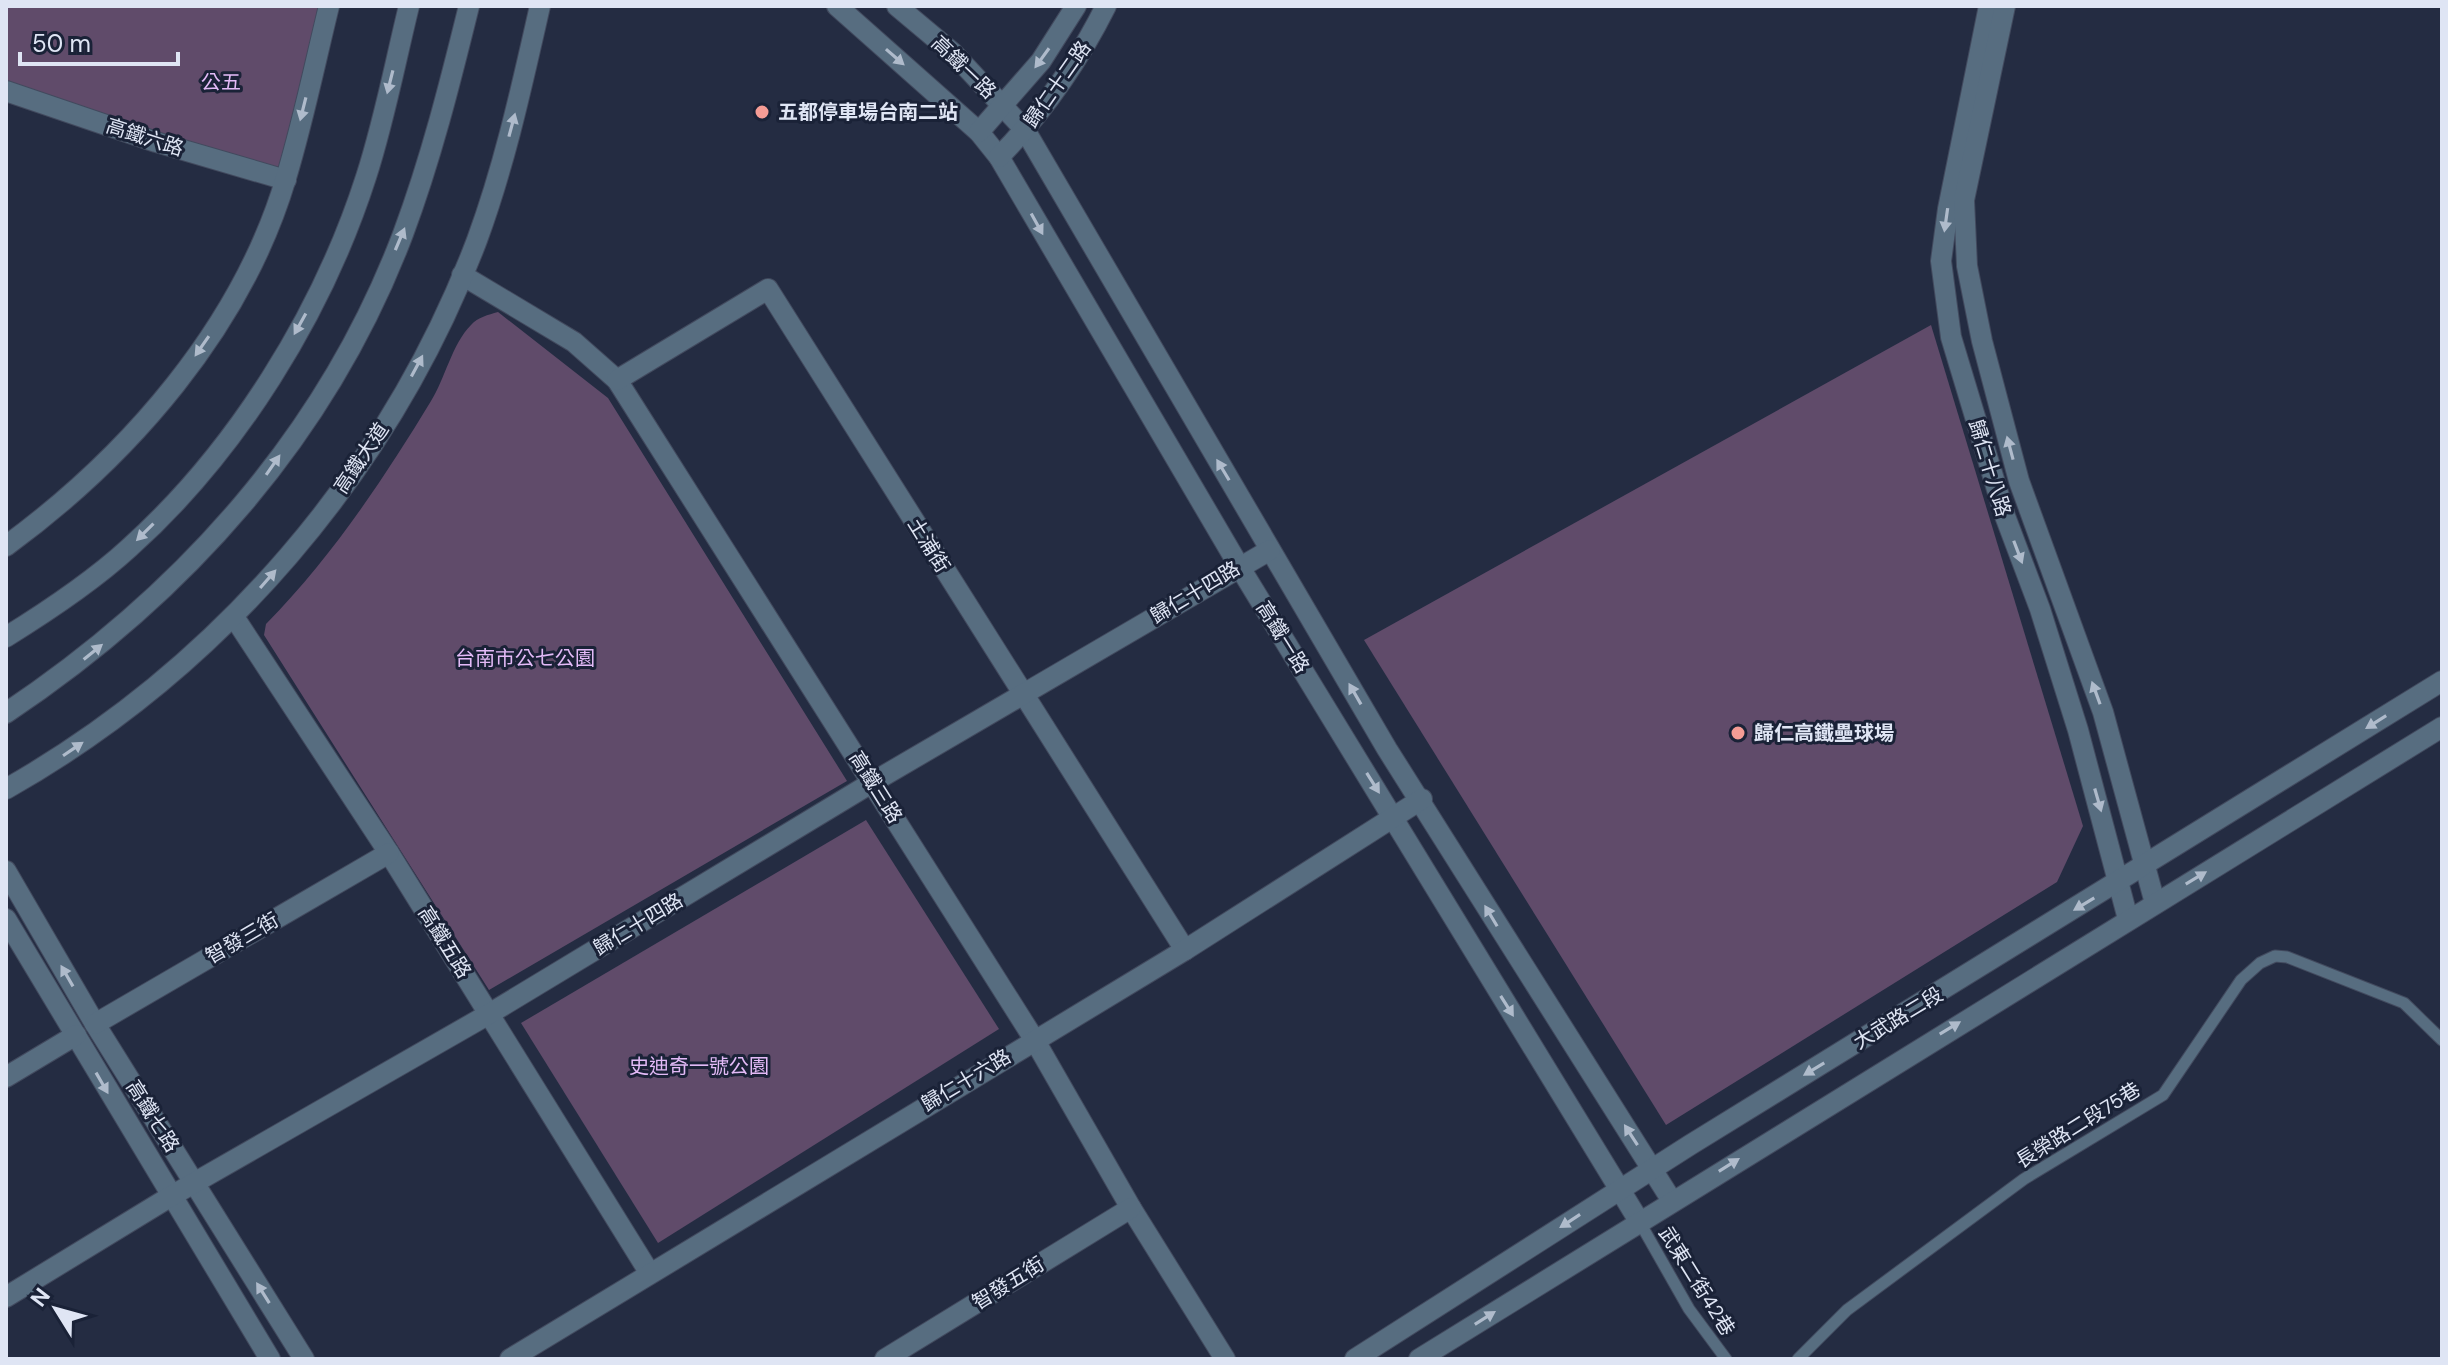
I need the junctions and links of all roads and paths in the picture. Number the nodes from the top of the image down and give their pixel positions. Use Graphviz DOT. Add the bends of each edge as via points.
graph roads {
  1 [pos="329,6"];
  2 [pos="409,6"];
  3 [pos="469,6"];
  4 [pos="540,6"];
  5 [pos="837,6"];
  6 [pos="897,6"];
  7 [pos="1076,6"];
  8 [pos="1106,6"];
  9 [pos="1989,6"];
  10 [pos="2005,6"];
  11 [pos="6,91"];
  12 [pos="1004,107"];
  13 [pos="1025,130"];
  14 [pos="979,132"];
  15 [pos="999,157"];
  16 [pos="286,180"];
  17 [pos="462,275"];
  18 [pos="617,380"];
  19 [pos="6,546"];
  20 [pos="1270,550"];
  21 [pos="1239,566"];
  22 [pos="234,617"];
  23 [pos="6,637"];
  24 [pos="2442,681"];
  25 [pos="1024,696"];
  26 [pos="6,713"];
  27 [pos="2442,727"];
  28 [pos="873,782"];
  29 [pos="6,789"];
  30 [pos="1422,799"];
  31 [pos="1394,817"];
  32 [pos="389,853"];
  33 [pos="2145,867"];
  34 [pos="6,871"];
  35 [pos="2121,882"];
  36 [pos="2155,903"];
  37 [pos="6,919"];
  38 [pos="2128,919"];
  39 [pos="1185,950"];
  40 [pos="489,1014"];
  41 [pos="95,1024"];
  42 [pos="76,1035"];
  43 [pos="1034,1039"];
  44 [pos="2442,1040"];
  45 [pos="6,1077"];
  46 [pos="1653,1169"];
  47 [pos="195,1184"];
  48 [pos="1622,1188"];
  49 [pos="173,1195"];
  50 [pos="1672,1201"];
  51 [pos="1131,1208"];
  52 [pos="1639,1221"];
  53 [pos="649,1272"];
  54 [pos="6,1297"];
  55 [pos="270,1359"];
  56 [pos="304,1359"];
  57 [pos="510,1359"];
  58 [pos="885,1359"];
  59 [pos="1225,1359"];
  60 [pos="1355,1359"];
  61 [pos="1419,1359"];
  62 [pos="1726,1359"];
  63 [pos="1798,1359"];
  1 -- 16 [label="street, one-way"];
  2 -- 23 [label="street, one-way" via="367,176 344,237 282,357 235,428 150,527 90,580"];
  26 -- 3 [label="street, one-way" via="75,666 186,570 263,479 317,401 402,236 443,110"];
  17 -- 4 [label="street, 高鐵大道, one-way" via="501,165"];
  5 -- 14 [label="street, 高鐵一路, one-way"];
  6 -- 12 [label="street, 高鐵一路" via="953,53"];
  7 -- 12 [label="street, 歸仁十二路, one-way"];
  8 -- 13 [label="street, 歸仁十二路" via="1066,76"];
  9 -- 35 [label="street, 歸仁十八路, one-way" via="1941,261 1951,337 2078,730"];
  33 -- 10 [label="street, 歸仁十八路, one-way" via="2103,712 2019,481 1967,266 1964,200"];
  11 -- 16 [label="street, 高鐵六路"];
  12 -- 13 [label="street, 高鐵一路"];
  12 -- 14 [label="street, 歸仁十二路"];
  13 -- 15 [label="street, 歸仁十二路"];
  20 -- 13 [label="street, 高鐵一路, one-way"];
  14 -- 15 [label="street, 高鐵一路"];
  15 -- 21 [label="street, 高鐵一路, one-way"];
  16 -- 19 [label="street, one-way" via="241,284 177,381 88,481"];
  17 -- 18 [label="street, 高鐵三路" via="574,342"];
  22 -- 17 [label="street, 高鐵大道, one-way" via="318,521 360,462 400,399"];
  18 -- 25 [label="street, 土浦街" via="768,289"];
  18 -- 28 [label="street, 高鐵三路"];
  20 -- 21 [label="street, 歸仁十四路"];
  30 -- 20 [label="street, 高鐵一路, one-way"];
  21 -- 25 [label="street, 歸仁十四路"];
  21 -- 31 [label="street, 高鐵一路, one-way"];
  29 -- 22 [label="street, 高鐵大道, one-way" via="133,707"];
  22 -- 32 [label="street, 高鐵五路"];
  24 -- 33 [label="street, 大武路二段, one-way"];
  25 -- 28 [label="street, 歸仁十四路"];
  25 -- 39 [label="street, 土浦街"];
  36 -- 27 [label="street, 大武路二段, one-way"];
  28 -- 40 [label="street, 歸仁十四路"];
  28 -- 43 [label="street, 高鐵三路"];
  30 -- 31 [label="street, 歸仁十六路"];
  46 -- 30 [label="street, 高鐵一路, one-way"];
  31 -- 39 [label="street, 歸仁十六路"];
  31 -- 48 [label="street, 高鐵一路, one-way"];
  32 -- 40 [label="street, 高鐵五路"];
  32 -- 41 [label="street, 智發三街"];
  33 -- 35 [label="street, 大武路二段"];
  33 -- 36 [label="street, 歸仁十八路"];
  41 -- 34 [label="street, 高鐵七路, one-way"];
  35 -- 38 [label="street, 歸仁十八路"];
  35 -- 46 [label="street, 大武路二段, one-way"];
  36 -- 38 [label="street, 大武路二段"];
  37 -- 42 [label="street, 高鐵七路"];
  50 -- 38 [label="street, 大武路二段, one-way"];
  39 -- 43 [label="street, 歸仁十六路"];
  40 -- 47 [label="street, 歸仁十四路"];
  40 -- 53 [label="street, 高鐵五路"];
  41 -- 47 [label="street, 高鐵七路"];
  42 -- 45 [label="street"];
  42 -- 49 [label="street, 高鐵七路, one-way"];
  43 -- 51 [label="street, 高鐵三路"];
  43 -- 53 [label="street, 歸仁十六路"];
  44 -- 63 [label="lane, 長榮路二段75巷" via="2404,1003 2287,957 2260,963 2241,980 2163,1095 2011,1189 1847,1310"];
  46 -- 48 [label="street, 大武路二段"];
  46 -- 50 [label="street, 高鐵一路"];
  47 -- 49 [label="street, 歸仁十四路"];
  56 -- 47 [label="street, 高鐵七路, one-way"];
  48 -- 52 [label="street, 高鐵一路"];
  48 -- 60 [label="street, 大武路二段, one-way"];
  49 -- 54 [label="street, 歸仁十四路"];
  49 -- 55 [label="street, 高鐵七路"];
  50 -- 52 [label="street, 大武路二段"];
  51 -- 58 [label="street, 智發五街"];
  51 -- 59 [label="street, 高鐵三路"];
  61 -- 52 [label="street, 大武路二段, one-way"];
  52 -- 62 [label="lane, 武東二街42巷" via="1689,1309"];
  53 -- 57 [label="street, 歸仁十六路"];
}
